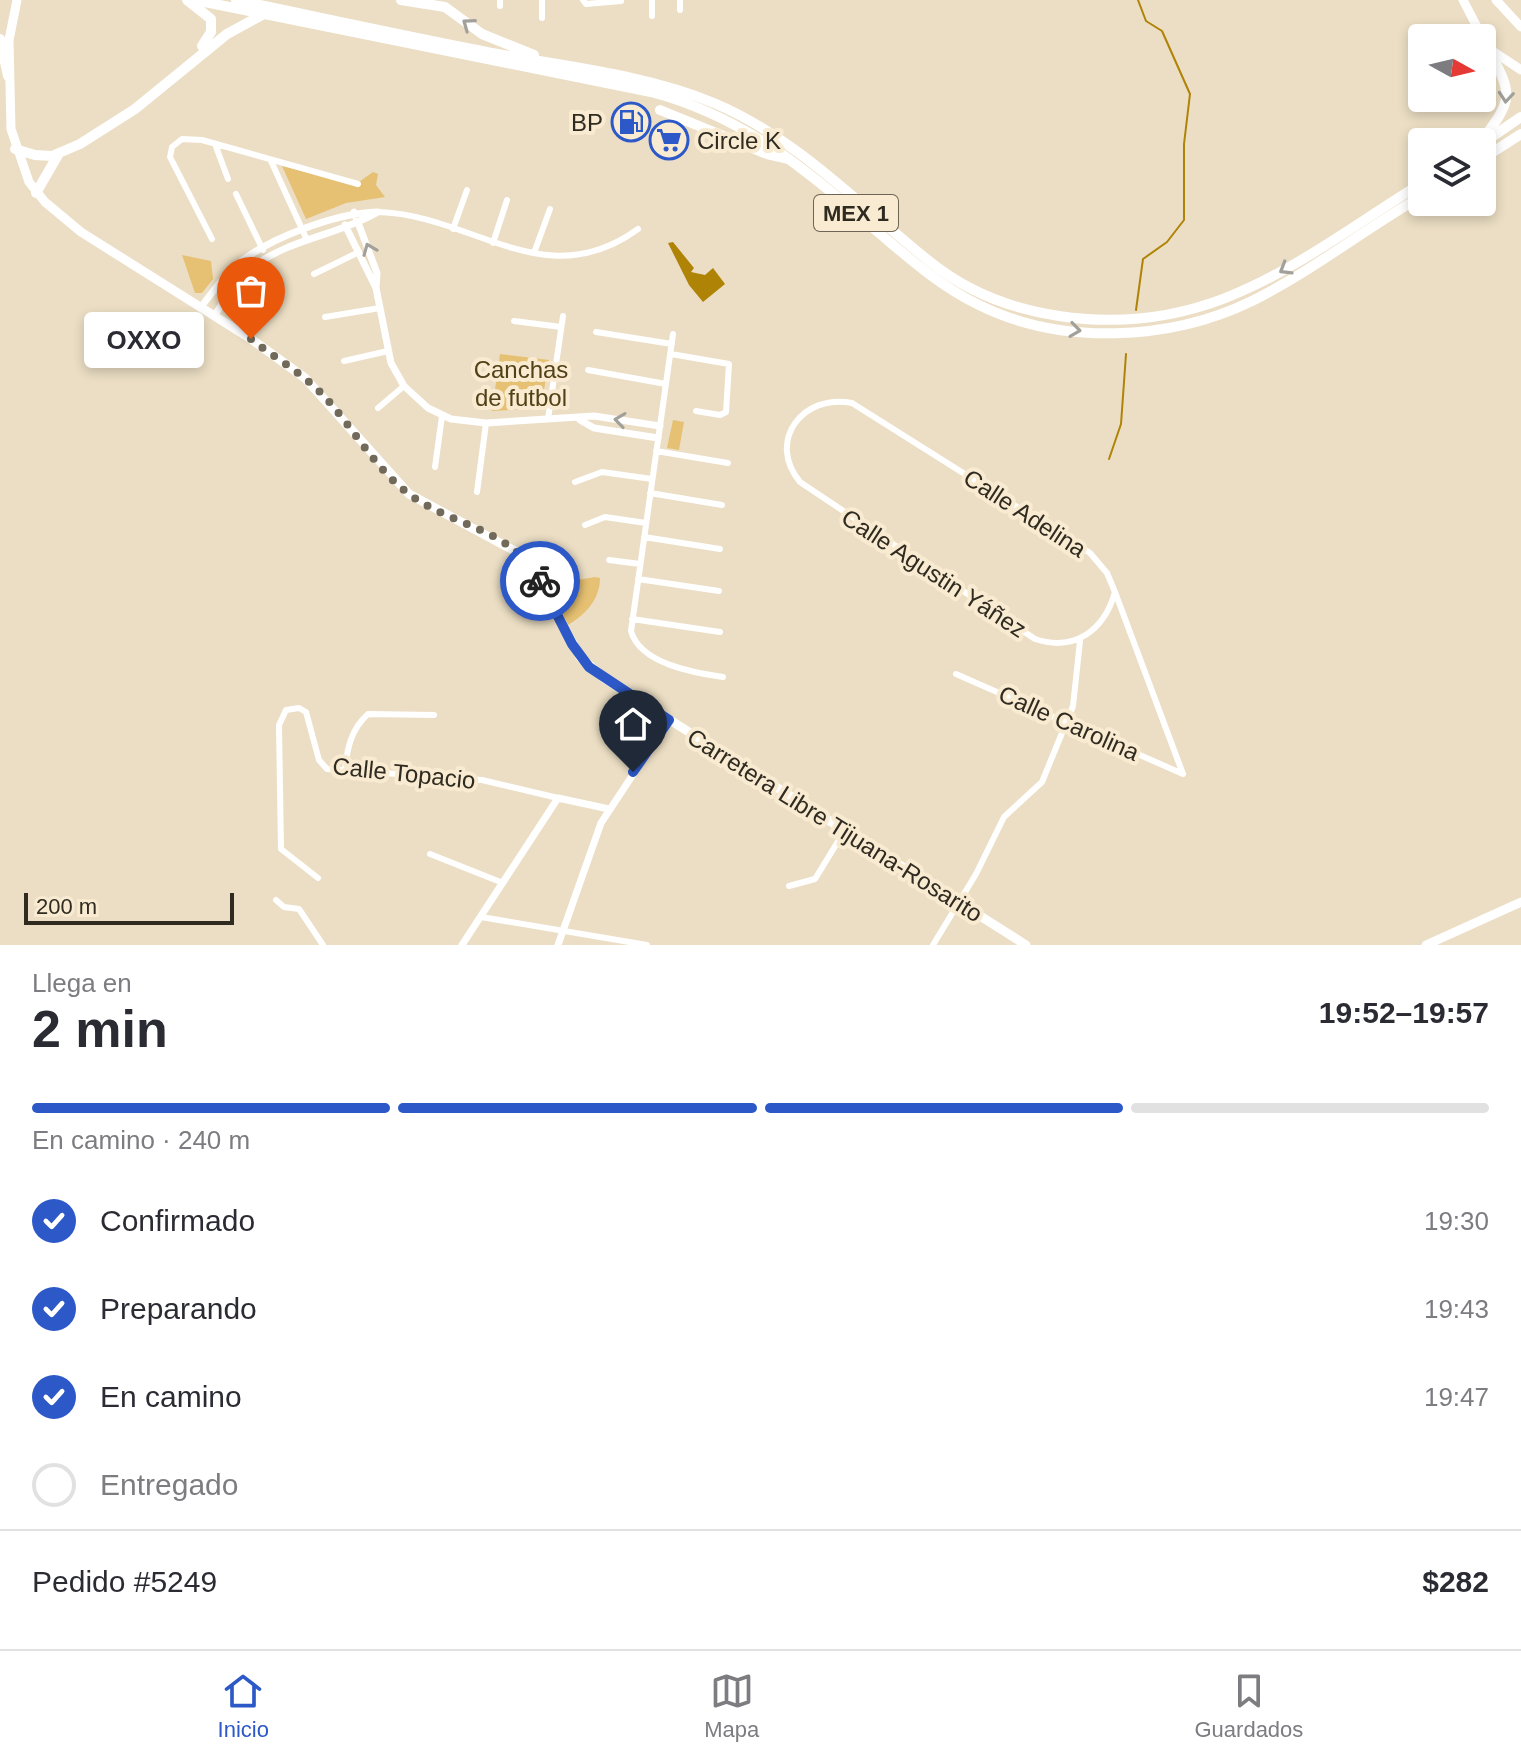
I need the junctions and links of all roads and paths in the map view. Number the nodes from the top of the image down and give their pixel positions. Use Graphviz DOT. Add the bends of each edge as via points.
graph roads {
  1 [pos="17,0"];
  2 [pos="187,0"];
  3 [pos="195,0"];
  4 [pos="236,0"];
  5 [pos="401,0"];
  6 [pos="542,0"];
  7 [pos="652,0"];
  8 [pos="680,0"];
  9 [pos="1463,0"];
  10 [pos="1496,0"];
  11 [pos="247,1"];
  12 [pos="621,1"];
  13 [pos="583,2"];
  14 [pos="680,10"];
  15 [pos="264,15"];
  16 [pos="652,16"];
  17 [pos="542,18"];
  18 [pos="1476,24"];
  19 [pos="1521,27"];
  20 [pos="0,39"];
  21 [pos="1496,53"];
  22 [pos="191,60"];
  23 [pos="1496,62"];
  24 [pos="557,64"];
  25 [pos="1521,70"];
  26 [pos="8,76"];
  27 [pos="660,110"];
  28 [pos="1521,117"];
  29 [pos="1492,128"];
  30 [pos="1496,133"];
  31 [pos="1521,134"];
  32 [pos="215,144"];
  33 [pos="15,149"];
  34 [pos="1496,150"];
  35 [pos="58,155"];
  36 [pos="793,159"];
  37 [pos="271,161"];
  38 [pos="228,179"];
  39 [pos="358,184"];
  40 [pos="467,190"];
  41 [pos="1408,192"];
  42 [pos="36,193"];
  43 [pos="236,194"];
  44 [pos="507,200"];
  45 [pos="1408,205"];
  46 [pos="550,209"];
  47 [pos="354,212"];
  48 [pos="378,212"];
  49 [pos="342,215"];
  50 [pos="357,224"];
  51 [pos="345,226"];
  52 [pos="453,229"];
  53 [pos="638,229"];
  54 [pos="303,230"];
  55 [pos="212,239"];
  56 [pos="307,240"];
  57 [pos="493,243"];
  58 [pos="263,250"];
  59 [pos="359,252"];
  60 [pos="534,253"];
  61 [pos="245,259"];
  62 [pos="252,267"];
  63 [pos="314,274"];
  64 [pos="376,288"];
  65 [pos="201,307"];
  66 [pos="380,308"];
  67 [pos="214,316"];
  68 [pos="563,316"];
  69 [pos="325,317"];
  70 [pos="514,321"];
  71 [pos="561,327"];
  72 [pos="596,332"];
  73 [pos="673,334"];
  74 [pos="672,344"];
  75 [pos="388,351"];
  76 [pos="671,354"];
  77 [pos="344,361"];
  78 [pos="588,370"];
  79 [pos="666,384"];
  80 [pos="404,386"];
  81 [pos="378,408"];
  82 [pos="696,411"];
  83 [pos="442,416"];
  84 [pos="548,419"];
  85 [pos="580,420"];
  86 [pos="796,421"];
  87 [pos="486,423"];
  88 [pos="660,426"];
  89 [pos="658,438"];
  90 [pos="656,451"];
  91 [pos="728,463"];
  92 [pos="435,467"];
  93 [pos="652,479"];
  94 [pos="575,482"];
  95 [pos="477,492"];
  96 [pos="650,493"];
  97 [pos="722,505"];
  98 [pos="646,523"];
  99 [pos="585,525"];
  100 [pos="644,537"];
  101 [pos="720,549"];
  102 [pos="609,560"];
  103 [pos="640,564"];
  104 [pos="638,579"];
  105 [pos="719,591"];
  106 [pos="1115,592"];
  107 [pos="632,619"];
  108 [pos="720,632"];
  109 [pos="1080,641"];
  110 [pos="956,674"];
  111 [pos="723,677"];
  112 [pos="434,715"];
  113 [pos="669,720"];
  114 [pos="1068,722"];
  115 [pos="345,770"];
  116 [pos="1183,774"];
  117 [pos="558,798"];
  118 [pos="609,809"];
  119 [pos="845,830"];
  120 [pos="430,854"];
  121 [pos="318,878"];
  122 [pos="503,883"];
  123 [pos="789,886"];
  124 [pos="276,900"];
  125 [pos="1521,902"];
  126 [pos="959,903"];
  127 [pos="481,917"];
  128 [pos="563,930"];
  129 [pos="323,945"];
  130 [pos="462,945"];
  131 [pos="558,945"];
  132 [pos="647,945"];
  133 [pos="933,945"];
  134 [pos="1026,945"];
  135 [pos="1426,945"];
  1 -- 26 [label="main road, Carretera Libre Tijuana-Rosarito"];
  2 -- 22 [label="highway" via="208,15 212,26"];
  3 -- 15 [label="highway, MEX 1"];
  4 -- 11 [label="highway, MEX 1"];
  24 -- 5 [label="highway, one-way" via="482,34 445,7"];
  6 -- 17 [label="street"];
  7 -- 16 [label="street"];
  8 -- 14 [label="street"];
  9 -- 18 [label="main road"];
  10 -- 19 [label="main road"];
  11 -- 24 [label="highway, MEX 1"];
  12 -- 13 [label="street"];
  15 -- 22 [label="highway"];
  15 -- 36 [label="highway, MEX 1" via="651,92 718,114"];
  20 -- 26 [label="highway"];
  21 -- 25 [label="main road"];
  22 -- 35 [label="highway" via="135,109"];
  23 -- 29 [label="highway, one-way" via="1507,82 1508,99"];
  41 -- 24 [label="highway, MEX 1, one-way" via="1227,300 1144,320 1070,318 1009,305 965,286 791,147 741,115 669,87"];
  26 -- 33 [label="main road, Carretera Libre Tijuana-Rosarito"];
  27 -- 36 [label="highway" via="767,154"];
  28 -- 30 [label="highway"];
  31 -- 34 [label="highway"];
  32 -- 37 [label="street"];
  32 -- 38 [label="street"];
  32 -- 55 [label="street" via="182,139 170,157"];
  33 -- 35 [label="highway"];
  33 -- 42 [label="main road, Carretera Libre Tijuana-Rosarito"];
  35 -- 42 [label="highway"];
  36 -- 45 [label="highway, MEX 1, one-way" via="919,267 959,294 1016,319 1089,332 1159,330 1234,309"];
  37 -- 39 [label="street"];
  37 -- 54 [label="street"];
  40 -- 52 [label="street"];
  42 -- 65 [label="main road, Carretera Libre Tijuana-Rosarito" via="81,232"];
  43 -- 58 [label="street"];
  44 -- 57 [label="street"];
  46 -- 60 [label="street"];
  47 -- 48 [label="street"];
  47 -- 49 [label="street"];
  47 -- 50 [label="street"];
  48 -- 50 [label="street"];
  48 -- 52 [label="street"];
  49 -- 51 [label="street"];
  49 -- 54 [label="street"];
  50 -- 51 [label="street"];
  64 -- 50 [label="street, one-way" via="377,273"];
  51 -- 56 [label="street"];
  51 -- 59 [label="street"];
  52 -- 57 [label="street"];
  53 -- 60 [label="street" via="590,254"];
  54 -- 56 [label="street"];
  54 -- 58 [label="street"];
  56 -- 62 [label="street"];
  57 -- 60 [label="street"];
  58 -- 61 [label="street"];
  59 -- 63 [label="street"];
  59 -- 64 [label="street"];
  61 -- 62 [label="street"];
  61 -- 65 [label="street"];
  62 -- 67 [label="street"];
  64 -- 66 [label="street"];
  65 -- 67 [label="main road, Carretera Libre Tijuana-Rosarito"];
  66 -- 69 [label="street"];
  66 -- 75 [label="street"];
  67 -- 113 [label="main road, Carretera Libre Tijuana-Rosarito" via="305,378 409,494 515,551 537,575 580,657"];
  68 -- 71 [label="street"];
  70 -- 71 [label="street"];
  71 -- 84 [label="street"];
  72 -- 74 [label="street"];
  73 -- 74 [label="street"];
  74 -- 76 [label="street"];
  75 -- 77 [label="street"];
  75 -- 80 [label="street"];
  76 -- 79 [label="street"];
  76 -- 82 [label="street" via="729,364 726,412"];
  78 -- 79 [label="street"];
  79 -- 88 [label="street"];
  80 -- 81 [label="street"];
  80 -- 83 [label="street"];
  83 -- 87 [label="street"];
  83 -- 92 [label="street"];
  84 -- 85 [label="street"];
  84 -- 87 [label="street"];
  88 -- 85 [label="street, one-way" via="594,416"];
  85 -- 89 [label="street" via="594,428"];
  86 -- 106 [label="street, Calle Adelina" via="828,401 862,407 1090,553"];
  86 -- 109 [label="street, Calle Agustin Yáñez" via="789,436 789,464 816,495 1035,639 1055,644"];
  87 -- 95 [label="street"];
  88 -- 89 [label="street"];
  89 -- 90 [label="street"];
  90 -- 91 [label="street"];
  90 -- 93 [label="street"];
  93 -- 94 [label="street" via="602,472"];
  93 -- 96 [label="street"];
  96 -- 97 [label="street"];
  96 -- 98 [label="street"];
  98 -- 99 [label="street" via="605,517"];
  98 -- 100 [label="street"];
  100 -- 101 [label="street"];
  100 -- 103 [label="street"];
  102 -- 103 [label="street"];
  103 -- 104 [label="street"];
  104 -- 105 [label="street"];
  104 -- 107 [label="street"];
  106 -- 109 [label="street" via="1104,616"];
  106 -- 116 [label="street, Calle Adelina"];
  107 -- 108 [label="street"];
  107 -- 111 [label="street" via="634,640 670,667"];
  109 -- 114 [label="street"];
  110 -- 114 [label="street, Calle Carolina"];
  112 -- 115 [label="street" via="368,714 349,742"];
  113 -- 118 [label="street"];
  113 -- 119 [label="main road, Carretera Libre Tijuana-Rosarito"];
  114 -- 116 [label="street, Calle Carolina"];
  114 -- 126 [label="street" via="1042,782 1004,817"];
  115 -- 117 [label="street, Calle Topacio" via="482,780"];
  115 -- 121 [label="street, Calle Topacio" via="321,766 306,712 295,708 282,713 281,849"];
  117 -- 118 [label="street"];
  117 -- 122 [label="street"];
  118 -- 128 [label="street"];
  119 -- 123 [label="street" via="815,879"];
  119 -- 126 [label="main road, Carretera Libre Tijuana-Rosarito"];
  120 -- 122 [label="street"];
  122 -- 127 [label="street"];
  124 -- 129 [label="street" via="299,909"];
  125 -- 135 [label="main road"];
  126 -- 133 [label="street"];
  126 -- 134 [label="main road, Carretera Libre Tijuana-Rosarito"];
  127 -- 128 [label="street"];
  127 -- 130 [label="street"];
  128 -- 131 [label="street"];
  128 -- 132 [label="street"];
}
